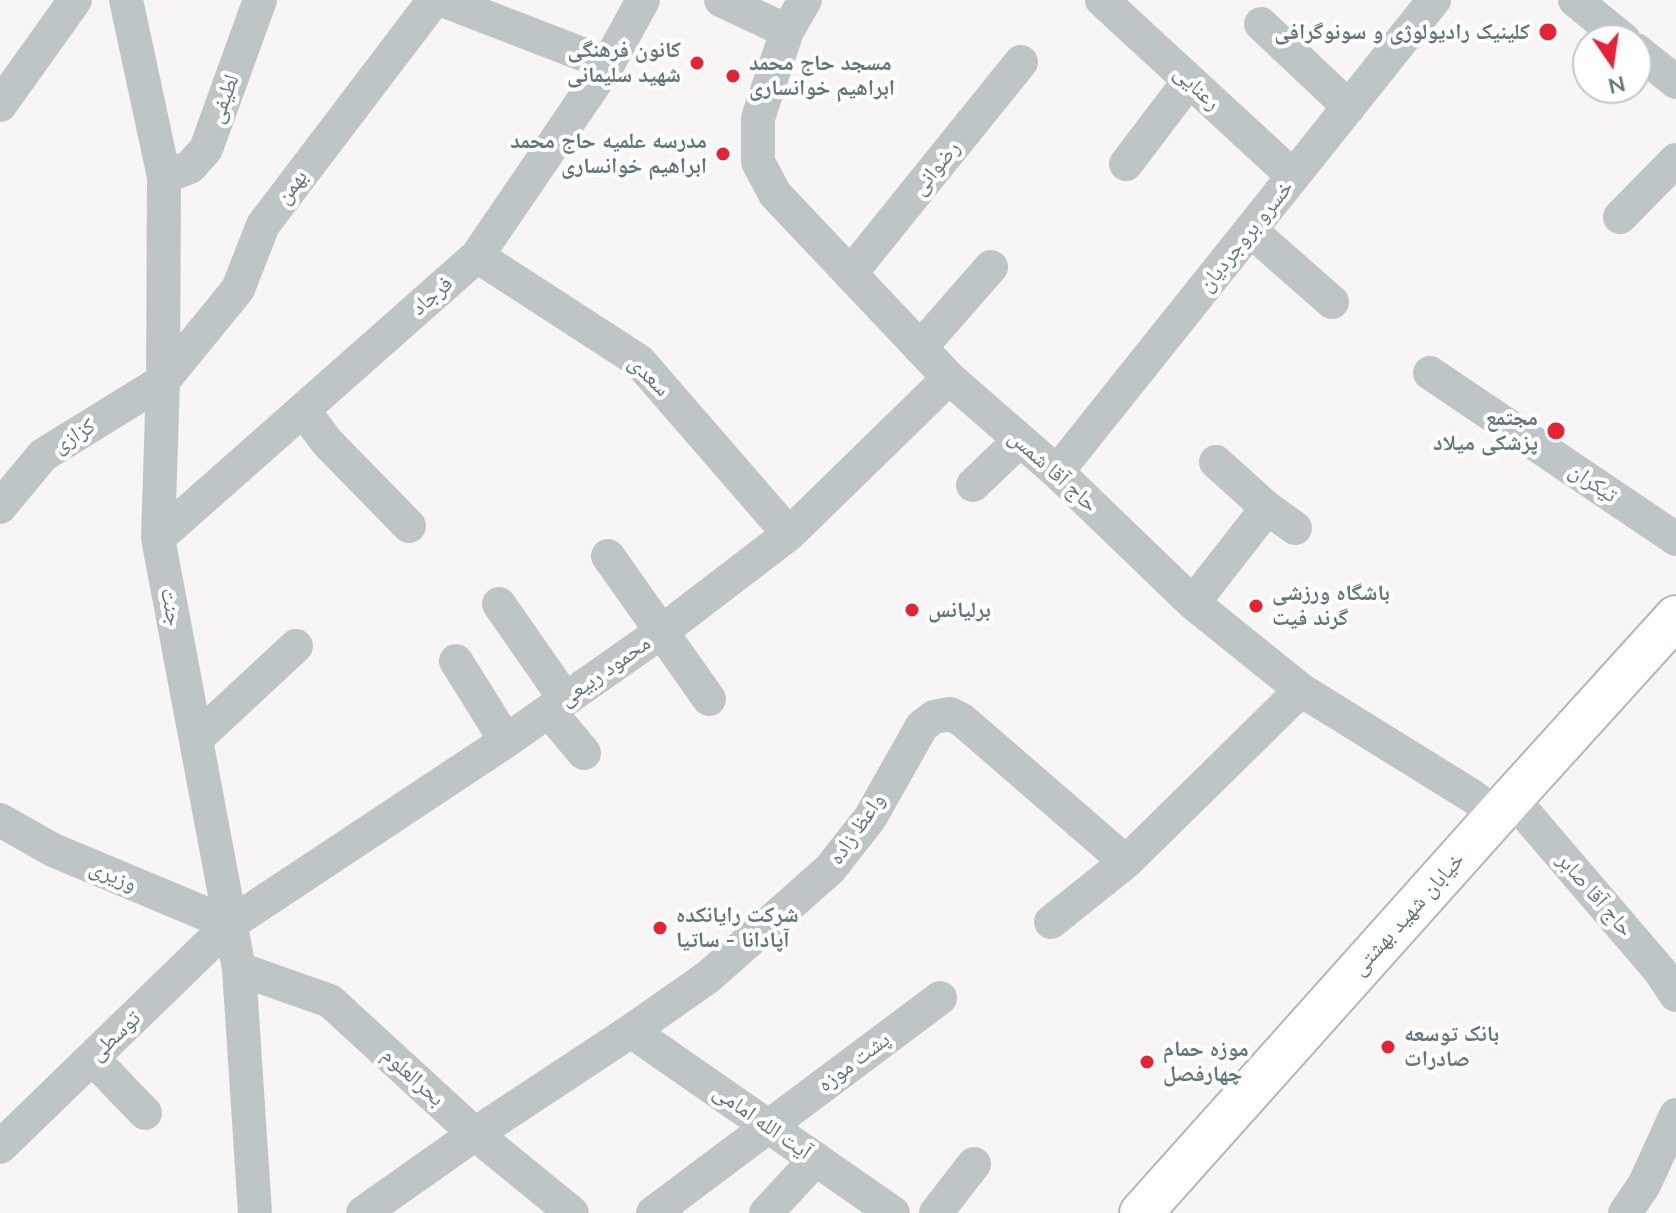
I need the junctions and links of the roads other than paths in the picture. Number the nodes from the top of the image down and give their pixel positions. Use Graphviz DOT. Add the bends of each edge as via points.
graph roads {
  1 [pos="126,0"];
  2 [pos="260,0"];
  3 [pos="434,0"];
  4 [pos="442,0"];
  5 [pos="643,0"];
  6 [pos="721,0"];
  7 [pos="805,0"];
  8 [pos="1102,0"];
  9 [pos="1434,0"];
  10 [pos="1575,0"];
  11 [pos="69,2"];
  12 [pos="1261,24"];
  13 [pos="1604,24"];
  14 [pos="787,31"];
  15 [pos="1021,62"];
  16 [pos="1652,63"];
  17 [pos="608,64"];
  18 [pos="1189,81"];
  19 [pos="1676,82"];
  20 [pos="0,105"];
  21 [pos="1349,107"];
  22 [pos="1676,160"];
  23 [pos="1126,164"];
  24 [pos="1293,176"];
  25 [pos="164,177"];
  26 [pos="1620,217"];
  27 [pos="1250,230"];
  28 [pos="477,256"];
  29 [pos="991,267"];
  30 [pos="850,274"];
  31 [pos="1332,302"];
  32 [pos="920,348"];
  33 [pos="1430,373"];
  34 [pos="949,378"];
  35 [pos="163,381"];
  36 [pos="303,410"];
  37 [pos="1020,440"];
  38 [pos="1216,462"];
  39 [pos="1057,472"];
  40 [pos="973,485"];
  41 [pos="0,507"];
  42 [pos="1267,508"];
  43 [pos="409,526"];
  44 [pos="1295,528"];
  45 [pos="789,534"];
  46 [pos="158,538"];
  47 [pos="1676,539"];
  48 [pos="608,556"];
  49 [pos="1193,603"];
  50 [pos="499,604"];
  51 [pos="1676,617"];
  52 [pos="661,632"];
  53 [pos="296,646"];
  54 [pos="456,661"];
  55 [pos="1301,690"];
  56 [pos="709,699"];
  57 [pos="557,705"];
  58 [pos="196,739"];
  59 [pos="506,741"];
  60 [pos="584,753"];
  61 [pos="1504,807"];
  62 [pos="0,820"];
  63 [pos="1126,862"];
  64 [pos="1051,922"];
  65 [pos="230,924"];
  66 [pos="239,969"];
  67 [pos="1676,995"];
  68 [pos="940,998"];
  69 [pos="631,1031"];
  70 [pos="92,1058"];
  71 [pos="145,1113"];
  72 [pos="1676,1115"];
  73 [pos="769,1127"];
  74 [pos="475,1134"];
  75 [pos="0,1147"];
  76 [pos="816,1159"];
  77 [pos="974,1164"];
  78 [pos="255,1213"];
  79 [pos="363,1213"];
  80 [pos="572,1213"];
  81 [pos="653,1213"];
  82 [pos="766,1213"];
  83 [pos="893,1213"];
  84 [pos="936,1213"];
  85 [pos="1141,1213"];
  86 [pos="1625,1213"];
  1 -- 25 [label="street, جنت"];
  2 -- 25 [label="street, لطیفی" via="206,149 190,167"];
  3 -- 35 [label="street, بهمن" via="263,225 238,289"];
  4 -- 17 [label="street"];
  5 -- 17 [label="street, فرجاد"];
  6 -- 14 [label="street"];
  7 -- 14 [label="street, حاج آقا شمس"];
  8 -- 18 [label="street, رعنایی"];
  9 -- 21 [label="street, خسرو بروجردیان"];
  10 -- 13 [label="street"];
  11 -- 20 [label="street"];
  12 -- 21 [label="street"];
  14 -- 30 [label="street, حاج آقا شمس" via="758,118 758,162 775,194"];
  15 -- 30 [label="street, رضوانی"];
  16 -- 19 [label="street"];
  17 -- 28 [label="street, فرجاد"];
  18 -- 23 [label="street"];
  18 -- 24 [label="street, رعنایی"];
  21 -- 24 [label="street, خسرو بروجردیان"];
  22 -- 26 [label="street"];
  24 -- 27 [label="street, خسرو بروجردیان"];
  25 -- 35 [label="street, جنت"];
  27 -- 31 [label="street"];
  27 -- 39 [label="street, خسرو بروجردیان"];
  28 -- 36 [label="street, فرجاد"];
  28 -- 45 [label="street, سعدی" via="639,361"];
  29 -- 32 [label="street"];
  30 -- 32 [label="street, حاج آقا شمس"];
  32 -- 34 [label="street, حاج آقا شمس"];
  33 -- 47 [label="street, تیکران"];
  34 -- 37 [label="street, حاج آقا شمس"];
  34 -- 45 [label="street, محمود ربیعی"];
  35 -- 41 [label="street, کزازی" via="43,455"];
  35 -- 46 [label="street, جنت"];
  36 -- 43 [label="street"];
  36 -- 46 [label="street, فرجاد"];
  37 -- 39 [label="street, حاج آقا شمس"];
  37 -- 40 [label="street"];
  38 -- 42 [label="street"];
  39 -- 49 [label="street, حاج آقا شمس"];
  42 -- 44 [label="street"];
  42 -- 49 [label="street"];
  45 -- 52 [label="street, محمود ربیعی"];
  46 -- 58 [label="street, جنت"];
  48 -- 52 [label="street"];
  49 -- 55 [label="street, حاج آقا شمس"];
  50 -- 57 [label="street"];
  51 -- 61 [label="main road, خیابان شهید بهشتی"];
  52 -- 56 [label="street"];
  52 -- 57 [label="street, محمود ربیعی"];
  53 -- 58 [label="street"];
  54 -- 59 [label="street"];
  55 -- 61 [label="street, حاج آقا شمس" via="1472,796"];
  55 -- 63 [label="street"];
  57 -- 59 [label="street, محمود ربیعی"];
  57 -- 60 [label="street"];
  58 -- 65 [label="street, جنت"];
  59 -- 65 [label="street, محمود ربیعی"];
  61 -- 67 [label="street, حاج آقا صابر" via="1660,971"];
  61 -- 85 [label="main road, خیابان شهید بهشتی"];
  62 -- 65 [label="street, وزیری" via="53,850"];
  63 -- 64 [label="street"];
  63 -- 69 [label="street, واعظ زاده" via="962,720 950,714 934,717 922,726 870,818 830,869 708,977"];
  65 -- 66 [label="street, جنت"];
  65 -- 70 [label="street, توسطی"];
  66 -- 74 [label="street, بحرالعلوم" via="330,1001"];
  66 -- 78 [label="street, جنت"];
  68 -- 73 [label="street, پشت موزه"];
  69 -- 73 [label="street, آیت الله امامی"];
  69 -- 74 [label="street, واعظ زاده"];
  70 -- 71 [label="street"];
  70 -- 75 [label="street, توسطی"];
  72 -- 86 [label="street"];
  73 -- 76 [label="street, آیت الله امامی"];
  73 -- 81 [label="street, پشت موزه"];
  74 -- 79 [label="street, واعظ زاده"];
  74 -- 80 [label="street, بحرالعلوم"];
  76 -- 82 [label="street"];
  76 -- 83 [label="street, آیت الله امامی"];
  77 -- 84 [label="street"];
}
